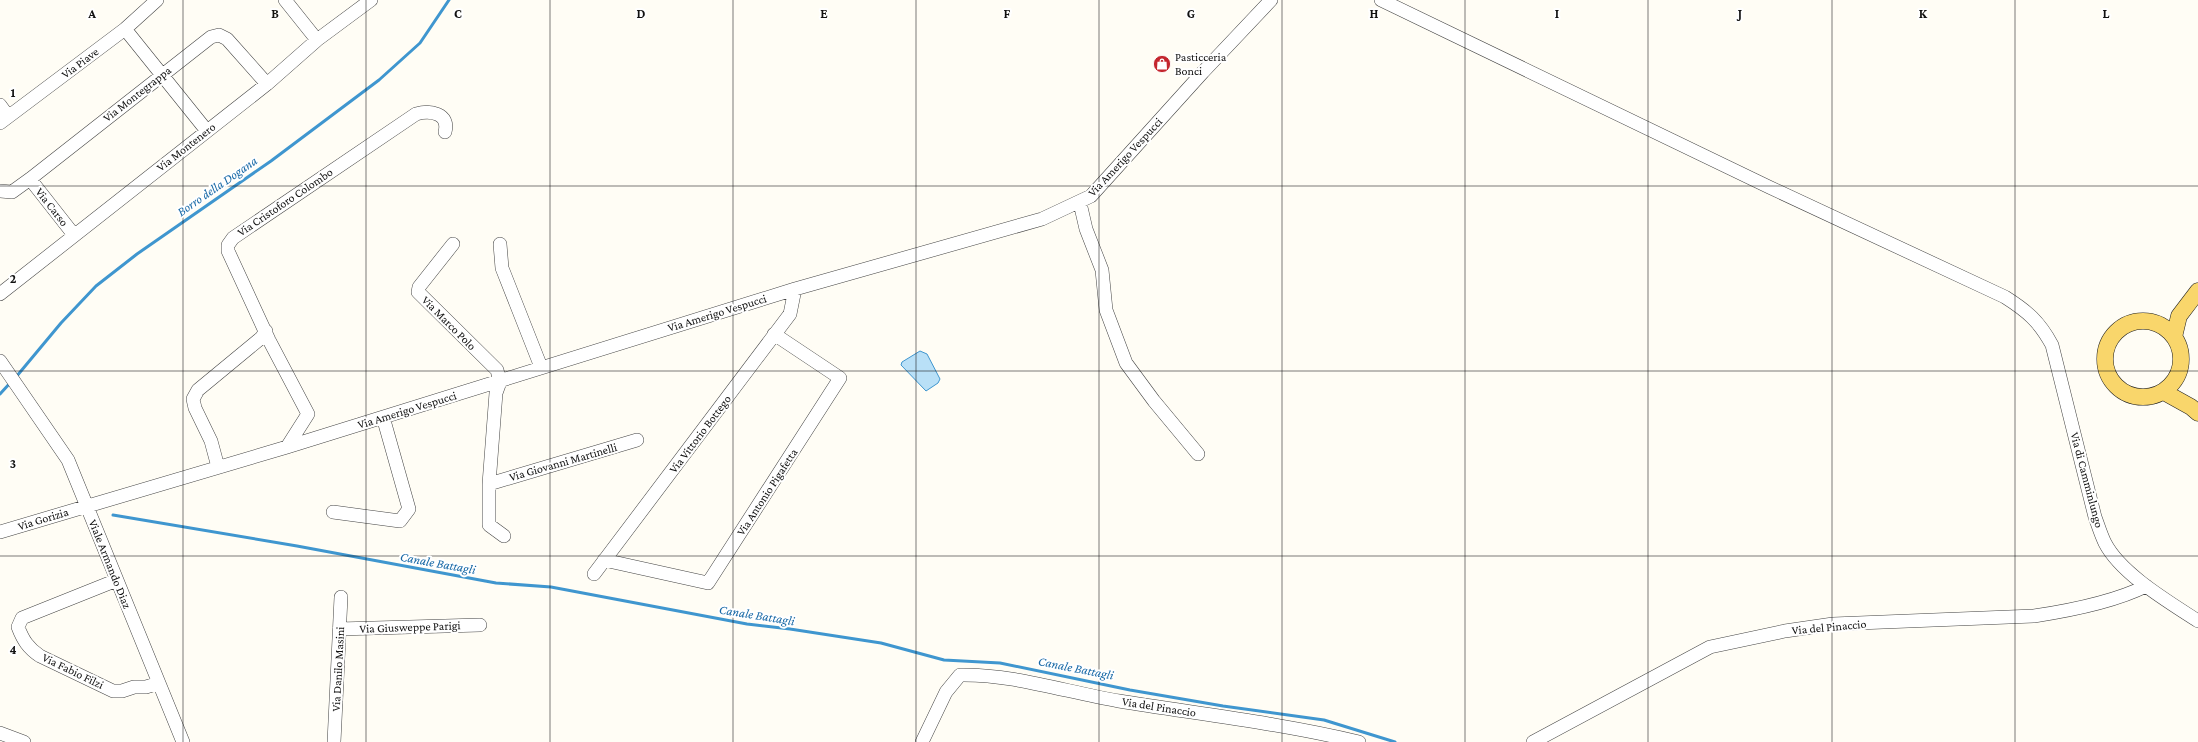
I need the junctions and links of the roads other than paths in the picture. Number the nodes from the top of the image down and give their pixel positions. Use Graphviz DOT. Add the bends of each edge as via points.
graph roads {
  1 [pos="157,0"];
  2 [pos="285,0"];
  3 [pos="371,0"];
  4 [pos="1271,0"];
  5 [pos="1381,0"];
  6 [pos="125,28"];
  7 [pos="317,40"];
  8 [pos="162,75"];
  9 [pos="267,84"];
  10 [pos="0,105"];
  11 [pos="4,120"];
  12 [pos="207,131"];
  13 [pos="445,132"];
  14 [pos="30,179"];
  15 [pos="0,191"];
  16 [pos="1080,203"];
  17 [pos="74,235"];
  18 [pos="453,244"];
  19 [pos="500,244"];
  20 [pos="795,289"];
  21 [pos="2198,291"];
  22 [pos="0,294"];
  23 [pos="2179,316"];
  24 [pos="2157,324"];
  25 [pos="266,331"];
  26 [pos="774,334"];
  27 [pos="2174,337"];
  28 [pos="2,363"];
  29 [pos="541,367"];
  30 [pos="2175,380"];
  31 [pos="500,382"];
  32 [pos="2164,392"];
  33 [pos="2195,410"];
  34 [pos="384,417"];
  35 [pos="637,440"];
  36 [pos="287,447"];
  37 [pos="1198,454"];
  38 [pos="218,467"];
  39 [pos="489,484"];
  40 [pos="86,506"];
  41 [pos="334,512"];
  42 [pos="0,532"];
  43 [pos="504,536"];
  44 [pos="604,560"];
  45 [pos="594,574"];
  46 [pos="117,580"];
  47 [pos="2146,586"];
  48 [pos="341,597"];
  49 [pos="2198,621"];
  50 [pos="480,624"];
  51 [pos="339,629"];
  52 [pos="157,678"];
  53 [pos="0,733"];
  54 [pos="24,742"];
  55 [pos="183,742"];
  56 [pos="334,742"];
  57 [pos="922,742"];
  58 [pos="1358,742"];
  59 [pos="1533,742"];
  1 -- 6 [label="street, Via Piave"];
  2 -- 7 [label="street"];
  3 -- 7 [label="street, Via Montenero"];
  4 -- 16 [label="street, Via Amerigo Vespucci" via="1091,196"];
  5 -- 47 [label="street, Via di Camminlungo" via="1762,184 2005,297 2029,313 2043,329 2052,345 2095,517 2103,536 2113,555"];
  6 -- 8 [label="street"];
  6 -- 11 [label="street, Via Piave"];
  7 -- 9 [label="street, Via Montenero"];
  8 -- 9 [label="street, Via Montegrappa" via="211,37 219,35 227,39"];
  8 -- 12 [label="street"];
  8 -- 14 [label="street, Via Montegrappa"];
  9 -- 12 [label="street, Via Montenero"];
  10 -- 11 [label="street"];
  12 -- 17 [label="street, Via Montenero"];
  13 -- 25 [label="street, Via Cristoforo Colombo" via="444,118 437,113 426,111 416,114 233,238 228,245 228,251"];
  14 -- 15 [label="street, Via Montegrappa" via="12,192"];
  14 -- 17 [label="street, Via Carso"];
  16 -- 20 [label="street, Via Amerigo Vespucci" via="1042,219"];
  16 -- 37 [label="street" via="1086,228 1102,270 1106,310 1126,362"];
  17 -- 22 [label="street, Via Montenero"];
  18 -- 31 [label="street, Via Marco Polo" via="418,292 497,370"];
  19 -- 29 [label="street" via="502,268"];
  20 -- 26 [label="street, Via Vittorio Bottego" via="790,314"];
  20 -- 29 [label="street, Via Amerigo Vespucci"];
  21 -- 23 [label="main road"];
  23 -- 24 [label="main road"];
  23 -- 27 [label="main road"];
  24 -- 27 [label="main road"];
  24 -- 32 [label="main road" via="2138,322 2120,329 2111,338 2106,350 2105,363 2108,375 2126,394 2152,397"];
  25 -- 36 [label="street, Via Cristoforo Colombo" via="308,414"];
  25 -- 38 [label="street" via="261,338 198,390 193,399 211,441"];
  26 -- 44 [label="street, Via Vittorio Bottego"];
  26 -- 44 [label="street, Via Antonio Pigafetta" via="840,378 708,583"];
  27 -- 30 [label="main road" via="2181,358"];
  28 -- 40 [label="street, Viale Armando Diaz" via="68,460"];
  29 -- 31 [label="street, Via Amerigo Vespucci"];
  30 -- 32 [label="main road"];
  30 -- 33 [label="main road"];
  31 -- 34 [label="street, Via Amerigo Vespucci"];
  31 -- 39 [label="street" via="496,393"];
  32 -- 33 [label="main road"];
  34 -- 36 [label="street, Via Amerigo Vespucci"];
  34 -- 41 [label="street" via="409,509 400,521"];
  35 -- 39 [label="street, Via Giovanni Martinelli"];
  36 -- 38 [label="street, Via Amerigo Vespucci"];
  38 -- 40 [label="street, Via Amerigo Vespucci"];
  39 -- 43 [label="street" via="489,525"];
  40 -- 42 [label="street, Via Gorizia"];
  40 -- 46 [label="street, Viale Armando Diaz"];
  44 -- 45 [label="street, Via Vittorio Bottego"];
  46 -- 52 [label="street, Viale Armando Diaz"];
  46 -- 52 [label="street, Via Fabio Filzi" via="22,618 18,627 23,641 40,656 113,690 122,691 134,686 146,687"];
  47 -- 49 [label="street, Via di Camminlungo"];
  47 -- 59 [label="street, Via del Pinaccio" via="2133,592 2034,616 1833,624 1710,647"];
  48 -- 51 [label="street, Via Danilo Masini"];
  50 -- 51 [label="street, Via Giusweppe Parigi"];
  51 -- 56 [label="street, Via Danilo Masini"];
  52 -- 55 [label="street, Viale Armando Diaz"];
  53 -- 54 [label="street"];
  57 -- 58 [label="street, Via del Pinaccio" via="946,692 960,676 985,675 1117,700 1314,731"];
}
